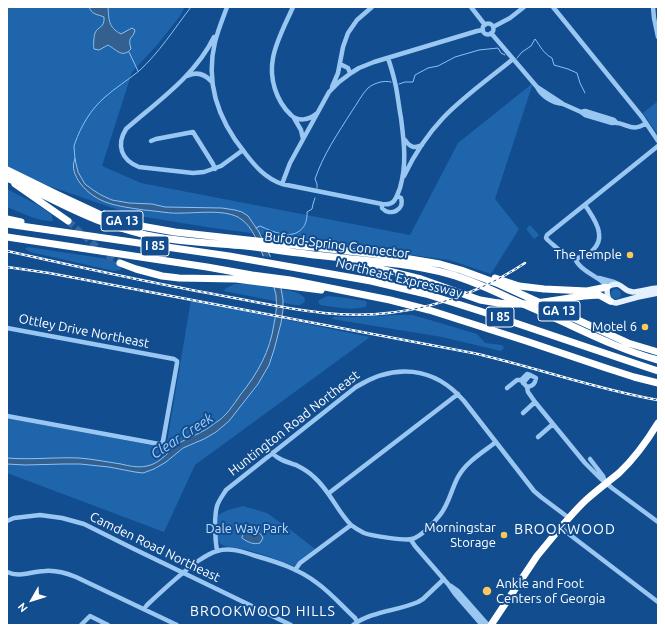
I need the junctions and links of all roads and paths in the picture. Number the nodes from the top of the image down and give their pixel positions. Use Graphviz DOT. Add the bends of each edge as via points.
graph roads {
  1 [pos="227,7"];
  2 [pos="293,7"];
  3 [pos="372,7"];
  4 [pos="471,7"];
  5 [pos="524,7"];
  6 [pos="553,7"];
  7 [pos="653,7"];
  8 [pos="485,25"];
  9 [pos="493,27"];
  10 [pos="483,30"];
  11 [pos="218,31"];
  12 [pos="491,33"];
  13 [pos="658,36"];
  14 [pos="388,58"];
  15 [pos="513,59"];
  16 [pos="340,64"];
  17 [pos="350,73"];
  18 [pos="186,77"];
  19 [pos="212,82"];
  20 [pos="329,92"];
  21 [pos="317,114"];
  22 [pos="293,116"];
  23 [pos="646,123"];
  24 [pos="404,139"];
  25 [pos="303,140"];
  26 [pos="151,141"];
  27 [pos="658,141"];
  28 [pos="422,145"];
  29 [pos="658,146"];
  30 [pos="243,150"];
  31 [pos="215,169"];
  32 [pos="7,170"];
  33 [pos="7,178"];
  34 [pos="402,181"];
  35 [pos="282,184"];
  36 [pos="397,196"];
  37 [pos="382,204"];
  38 [pos="585,205"];
  39 [pos="7,219"];
  40 [pos="68,221"];
  41 [pos="7,224"];
  42 [pos="64,232"];
  43 [pos="7,237"];
  44 [pos="247,243"];
  45 [pos="278,247"];
  46 [pos="313,255"];
  47 [pos="576,258"];
  48 [pos="120,263"];
  49 [pos="461,270"];
  50 [pos="594,276"];
  51 [pos="253,278"];
  52 [pos="620,286"];
  53 [pos="607,287"];
  54 [pos="658,288"];
  55 [pos="597,290"];
  56 [pos="658,293"];
  57 [pos="610,301"];
  58 [pos="621,302"];
  59 [pos="7,328"];
  60 [pos="658,352"];
  61 [pos="658,360"];
  62 [pos="603,367"];
  63 [pos="658,370"];
  64 [pos="524,383"];
  65 [pos="658,383"];
  66 [pos="507,388"];
  67 [pos="658,388"];
  68 [pos="458,394"];
  69 [pos="535,402"];
  70 [pos="523,413"];
  71 [pos="7,416"];
  72 [pos="658,423"];
  73 [pos="553,424"];
  74 [pos="538,437"];
  75 [pos="496,442"];
  76 [pos="272,453"];
  77 [pos="590,459"];
  78 [pos="606,482"];
  79 [pos="329,493"];
  80 [pos="8,518"];
  81 [pos="569,518"];
  82 [pos="658,522"];
  83 [pos="351,525"];
  84 [pos="561,528"];
  85 [pos="410,540"];
  86 [pos="217,550"];
  87 [pos="295,570"];
  88 [pos="7,572"];
  89 [pos="182,573"];
  90 [pos="444,579"];
  91 [pos="448,584"];
  92 [pos="658,602"];
  93 [pos="144,609"];
  94 [pos="355,624"];
  95 [pos="81,625"];
  96 [pos="108,625"];
  97 [pos="177,625"];
  98 [pos="291,625"];
  99 [pos="482,625"];
  100 [pos="488,625"];
  101 [pos="491,625"];
  1 -- 11 [label="street"];
  2 -- 22 [label="street" via="276,47 272,64 275,89 281,102"];
  3 -- 16 [label="street" via="351,28 343,47"];
  4 -- 8 [label="street"];
  5 -- 9 [label="street"];
  6 -- 23 [label="street"];
  7 -- 13 [label="street"];
  8 -- 9 [label="street" via="489,23"];
  8 -- 10 [label="street"];
  9 -- 12 [label="street"];
  10 -- 12 [label="street" via="484,33"];
  10 -- 14 [label="street"];
  11 -- 18 [label="street"];
  11 -- 19 [label="street" via="212,56"];
  12 -- 15 [label="street"];
  14 -- 17 [label="street" via="367,64"];
  14 -- 24 [label="street" via="396,88"];
  15 -- 23 [label="street" via="538,87 562,104 584,115 637,128"];
  15 -- 28 [label="street" via="452,109 436,125"];
  16 -- 17 [label="street" via="348,68"];
  16 -- 20 [label="street"];
  17 -- 20 [label="street"];
  18 -- 19 [label="street" via="200,74 207,76"];
  18 -- 31 [label="street" via="126,129 121,139 122,151 128,161 139,167 193,173"];
  19 -- 30 [label="street" via="222,118"];
  20 -- 21 [label="street"];
  21 -- 22 [label="street" via="305,119"];
  21 -- 25 [label="street"];
  22 -- 25 [label="street"];
  23 -- 27 [label="street"];
  24 -- 28 [label="street" via="414,147"];
  24 -- 34 [label="street"];
  25 -- 35 [label="street"];
  26 -- 31 [label="street" via="193,132"];
  28 -- 34 [label="street"];
  29 -- 38 [label="street"];
  30 -- 31 [label="street"];
  30 -- 35 [label="street" via="262,173"];
  32 -- 44 [label="highway, Buford-Spring Connector / GA 13" via="117,220"];
  33 -- 40 [label="highway"];
  33 -- 44 [label="highway, Buford-Spring Connector / GA 13" via="96,220 130,231 163,238"];
  34 -- 36 [label="street"];
  35 -- 37 [label="street"];
  36 -- 37 [label="street" via="391,204"];
  36 -- 37 [label="street" via="401,198 402,203 396,212 385,211"];
  38 -- 47 [label="street" via="598,229 598,243 586,256"];
  38 -- 47 [label="street" via="547,235 547,239 566,255"];
  39 -- 42 [label="highway"];
  41 -- 42 [label="highway, Northeast Expressway / I 85"];
  42 -- 63 [label="highway, Northeast Expressway / I 85" via="229,256 371,281 426,294"];
  43 -- 51 [label="highway, I 85" via="222,269"];
  44 -- 45 [label="highway, Buford-Spring Connector / GA 13"];
  45 -- 46 [label="highway, Buford-Spring Connector / GA 13"];
  45 -- 49 [label="highway, Buford-Spring Connector / GA 13" via="375,254 440,264"];
  46 -- 57 [label="highway, bridge" via="401,273 480,300 498,303 527,305 599,295"];
  46 -- 61 [label="highway, Buford-Spring Connector / GA 13" via="416,267 461,278 616,346"];
  47 -- 50 [label="street" via="576,261"];
  48 -- 51 [label="highway" via="140,271 179,278"];
  49 -- 55 [label="highway" via="478,272 531,288"];
  49 -- 60 [label="highway, Buford-Spring Connector / GA 13" via="499,284 628,343"];
  50 -- 52 [label="street"];
  50 -- 53 [label="street"];
  50 -- 55 [label="street" via="599,282"];
  51 -- 62 [label="highway, Northeast Expressway / I 85" via="390,300"];
  52 -- 53 [label="main road"];
  52 -- 54 [label="main road" via="633,292"];
  52 -- 58 [label="main road" via="624,290"];
  53 -- 55 [label="highway"];
  53 -- 57 [label="main road"];
  56 -- 58 [label="main road"];
  57 -- 58 [label="main road"];
  59 -- 71 [label="street, Ottley Drive Northeast" via="174,359 177,362 161,444"];
  62 -- 65 [label="highway, Northeast Expressway / I 85"];
  62 -- 67 [label="highway" via="614,375"];
  64 -- 64 [label="street" via="532,386 536,378 530,375"];
  64 -- 66 [label="street" via="517,380"];
  64 -- 69 [label="street"];
  68 -- 75 [label="street, Huntington Road Northeast"];
  68 -- 76 [label="street, Huntington Road Northeast" via="442,381 421,373 400,371 378,375 356,387"];
  68 -- 79 [label="street"];
  69 -- 70 [label="street"];
  69 -- 73 [label="street"];
  72 -- 78 [label="highway" via="625,467"];
  73 -- 74 [label="street"];
  73 -- 78 [label="street" via="585,463"];
  75 -- 81 [label="street, Huntington Road Northeast" via="534,491"];
  75 -- 85 [label="street" via="464,468 441,514 419,536"];
  76 -- 79 [label="street" via="278,459 296,465 308,473"];
  76 -- 86 [label="street, Huntington Road Northeast" via="222,496 215,517"];
  77 -- 78 [label="street"];
  78 -- 81 [label="highway"];
  78 -- 82 [label="street"];
  79 -- 83 [label="street"];
  80 -- 89 [label="street, Camden Road Northeast" via="40,515 76,521"];
  81 -- 84 [label="highway"];
  83 -- 85 [label="street" via="370,535"];
  83 -- 87 [label="street" via="300,563"];
  84 -- 92 [label="street"];
  84 -- 101 [label="highway" via="537,556"];
  85 -- 90 [label="street"];
  86 -- 87 [label="street" via="245,552"];
  86 -- 89 [label="street"];
  87 -- 94 [label="street" via="323,588 355,618"];
  88 -- 93 [label="street" via="18,574 46,570 67,573"];
  89 -- 93 [label="street"];
  89 -- 98 [label="street, Camden Road Northeast"];
  90 -- 91 [label="street"];
  90 -- 94 [label="street" via="418,602 373,615"];
  91 -- 99 [label="street"];
  91 -- 100 [label="street" via="458,591"];
  93 -- 97 [label="street"];
  95 -- 96 [label="street" via="90,616"];
}
